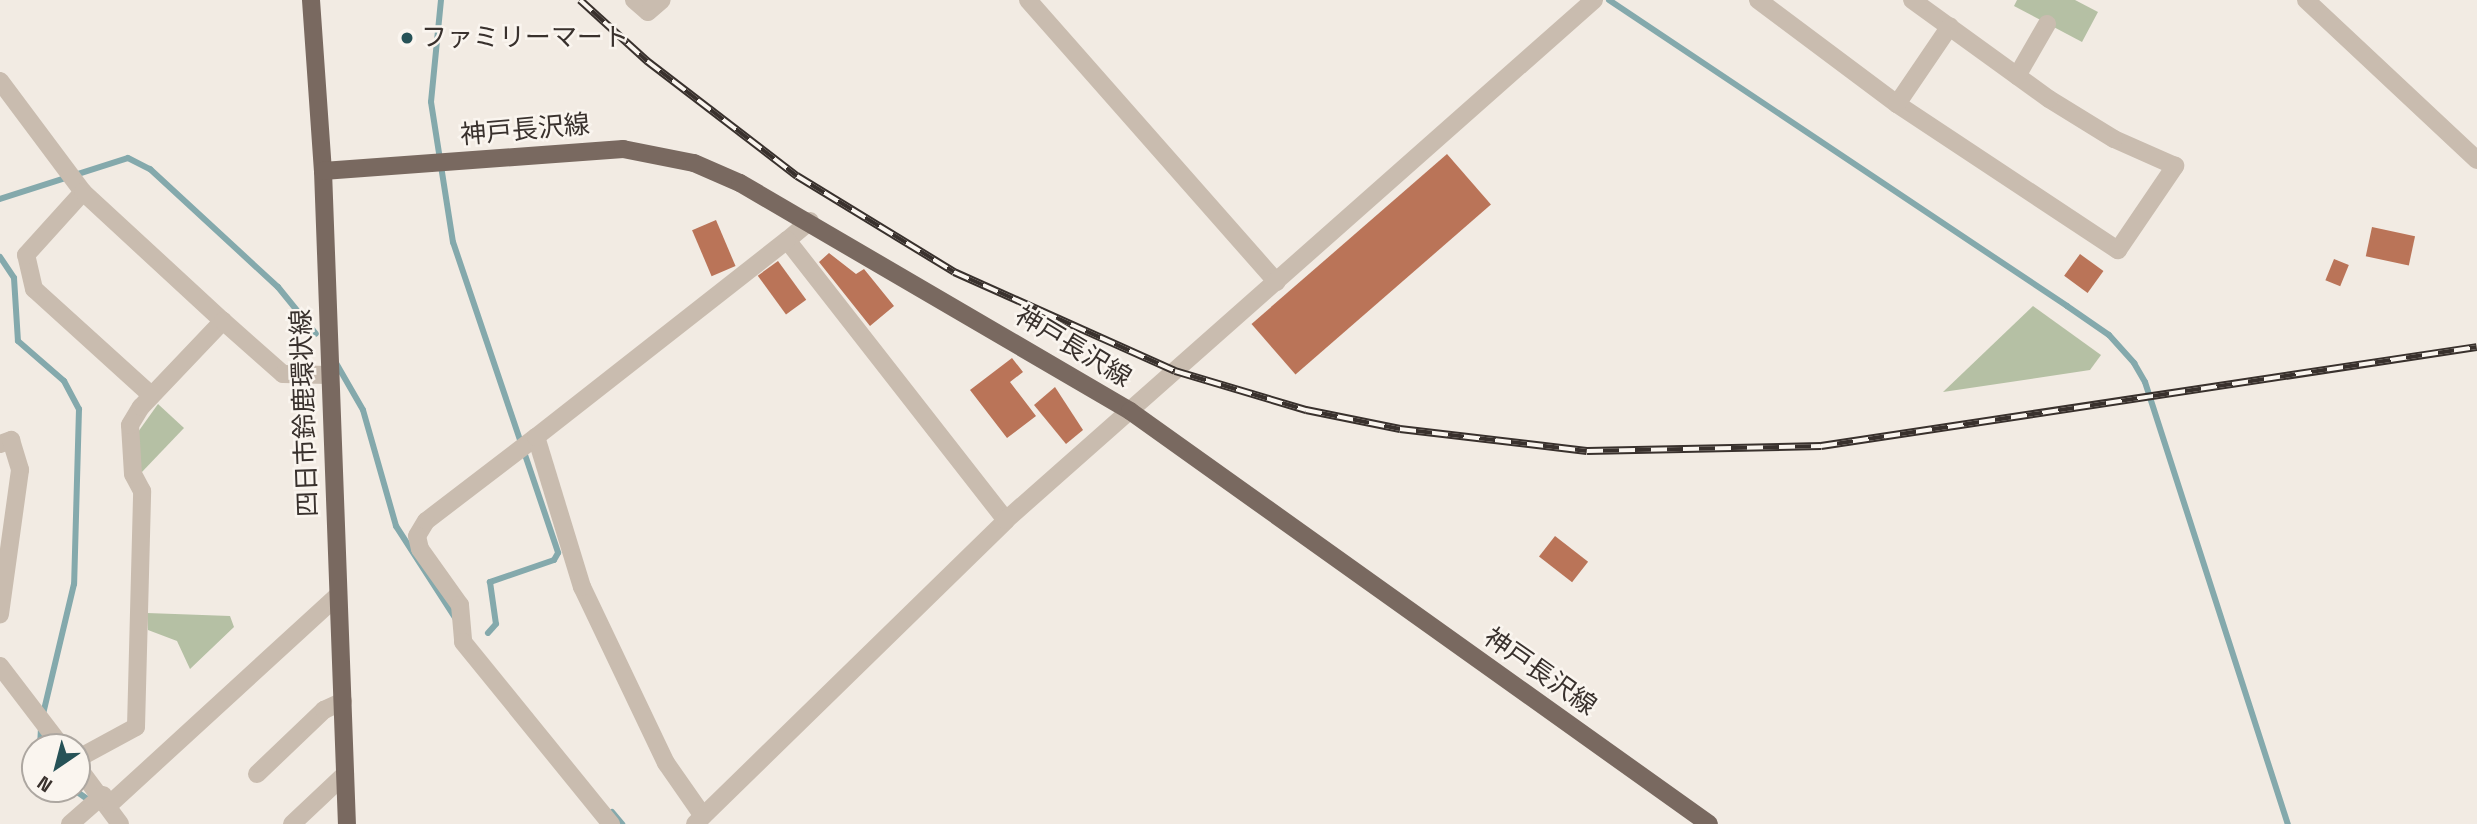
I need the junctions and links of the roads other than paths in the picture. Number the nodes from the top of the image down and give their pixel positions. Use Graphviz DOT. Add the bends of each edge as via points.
graph roads {
  1 [pos="311,0"];
  2 [pos="634,0"];
  3 [pos="662,0"];
  4 [pos="1028,0"];
  5 [pos="1758,0"];
  6 [pos="1912,0"];
  7 [pos="2306,0"];
  8 [pos="1590,3"];
  9 [pos="2047,24"];
  10 [pos="1951,26"];
  11 [pos="2017,76"];
  12 [pos="0,81"];
  13 [pos="1897,104"];
  14 [pos="2477,160"];
  15 [pos="323,171"];
  16 [pos="73,180"];
  17 [pos="810,221"];
  18 [pos="787,240"];
  19 [pos="1277,282"];
  20 [pos="223,321"];
  21 [pos="328,375"];
  22 [pos="151,396"];
  23 [pos="1130,411"];
  24 [pos="534,438"];
  25 [pos="0,444"];
  26 [pos="1006,520"];
  27 [pos="336,597"];
  28 [pos="0,615"];
  29 [pos="0,666"];
  30 [pos="343,701"];
  31 [pos="53,733"];
  32 [pos="91,751"];
  33 [pos="257,774"];
  34 [pos="345,774"];
  35 [pos="91,786"];
  36 [pos="101,801"];
  37 [pos="699,820"];
  38 [pos="70,824"];
  39 [pos="120,824"];
  40 [pos="292,824"];
  41 [pos="347,824"];
  42 [pos="611,824"];
  43 [pos="1709,824"];
  1 -- 15 [label="main road, 四日市鈴鹿環状線"];
  2 -- 3 [label="street" via="648,12"];
  4 -- 19 [label="street"];
  5 -- 13 [label="street"];
  6 -- 10 [label="street"];
  7 -- 14 [label="street"];
  8 -- 19 [label="street"];
  9 -- 11 [label="street"];
  10 -- 11 [label="street"];
  10 -- 13 [label="street"];
  11 -- 13 [label="street" via="2114,139 2175,166 2118,250"];
  12 -- 16 [label="street"];
  15 -- 17 [label="main road, 神戸長沢線" via="579,150 646,153 694,163"];
  15 -- 21 [label="main road, 四日市鈴鹿環状線"];
  16 -- 20 [label="street"];
  16 -- 22 [label="street" via="26,255 34,289"];
  17 -- 18 [label="street"];
  17 -- 23 [label="main road, 神戸長沢線"];
  18 -- 24 [label="street"];
  18 -- 26 [label="street"];
  19 -- 23 [label="street"];
  20 -- 21 [label="street" via="283,374"];
  20 -- 22 [label="street"];
  21 -- 27 [label="main road, 四日市鈴鹿環状線"];
  22 -- 32 [label="street" via="130,425 133,474 142,491 135,727"];
  23 -- 26 [label="street"];
  23 -- 43 [label="main road, 神戸長沢線"];
  24 -- 37 [label="street" via="578,560 582,587 666,763"];
  24 -- 42 [label="street" via="420,528 419,548 460,605 463,642"];
  25 -- 28 [label="street" via="11,440 20,470"];
  26 -- 37 [label="street"];
  27 -- 30 [label="main road, 四日市鈴鹿環状線"];
  27 -- 36 [label="street"];
  29 -- 31 [label="street"];
  30 -- 33 [label="street" via="324,710"];
  30 -- 34 [label="main road, 四日市鈴鹿環状線"];
  34 -- 40 [label="street"];
  34 -- 41 [label="main road, 四日市鈴鹿環状線"];
  35 -- 36 [label="street"];
  36 -- 38 [label="street"];
  36 -- 39 [label="street"];
}
